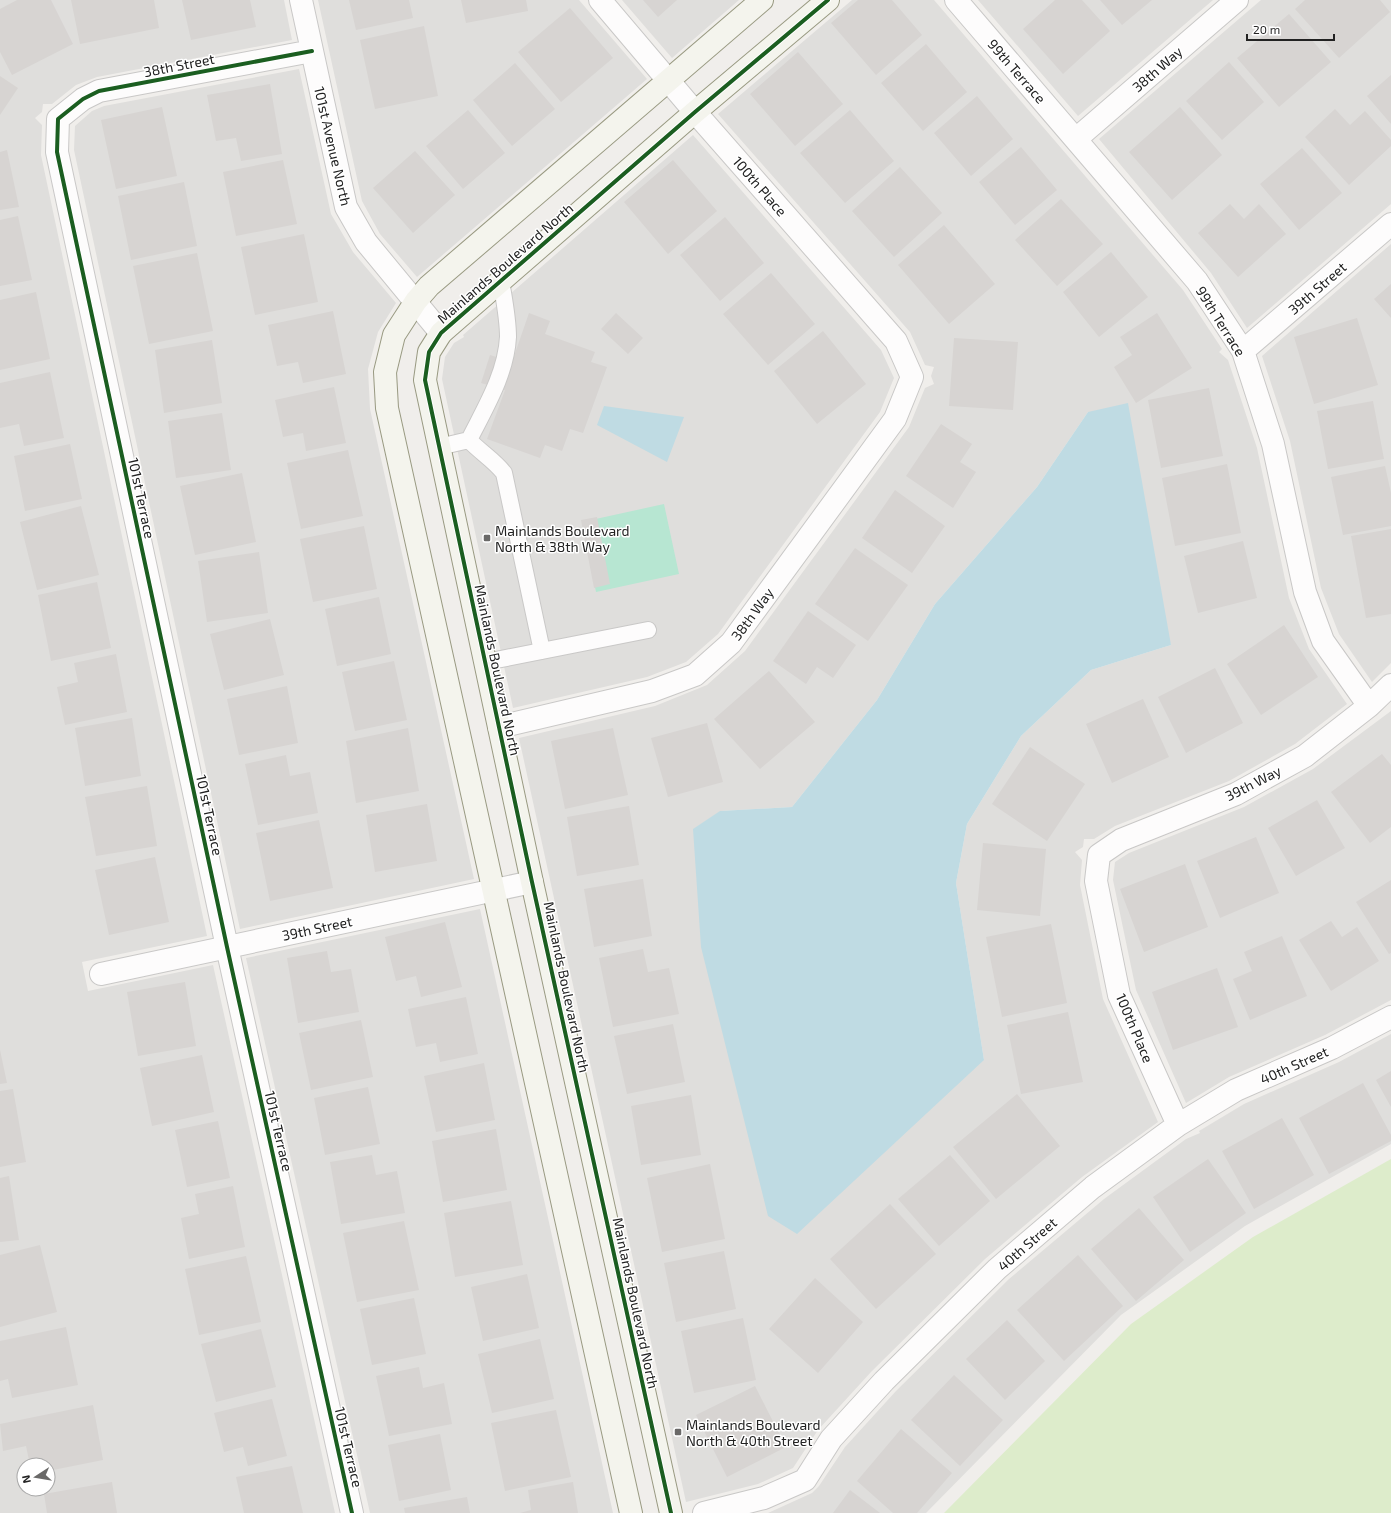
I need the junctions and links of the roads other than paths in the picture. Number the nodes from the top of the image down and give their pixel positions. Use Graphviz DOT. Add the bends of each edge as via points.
graph roads {
  1 [pos="301,0"];
  2 [pos="600,0"];
  3 [pos="762,0"];
  4 [pos="828,0"];
  5 [pos="956,0"];
  6 [pos="1237,0"];
  7 [pos="312,51"];
  8 [pos="669,80"];
  9 [pos="695,112"];
  10 [pos="58,119"];
  11 [pos="1076,138"];
  12 [pos="1391,224"];
  13 [pos="501,281"];
  14 [pos="416,301"];
  15 [pos="441,333"];
  16 [pos="1243,351"];
  17 [pos="912,377"];
  18 [pos="469,440"];
  19 [pos="439,447"];
  20 [pos="648,630"];
  21 [pos="542,651"];
  22 [pos="486,662"];
  23 [pos="1391,685"];
  24 [pos="1369,706"];
  25 [pos="499,727"];
  26 [pos="1099,855"];
  27 [pos="532,882"];
  28 [pos="494,890"];
  29 [pos="226,947"];
  30 [pos="101,974"];
  31 [pos="1391,1017"];
  32 [pos="1178,1126"];
  33 [pos="352,1513"];
  34 [pos="630,1513"];
  35 [pos="671,1513"];
  36 [pos="704,1513"];
  1 -- 7 [label="street, 101st Avenue North"];
  2 -- 8 [label="street, 100th Place"];
  3 -- 8 [label="street"];
  4 -- 9 [label="street, Mainlands Boulevard North"];
  5 -- 11 [label="street, 99th Terrace"];
  6 -- 11 [label="street, 38th Way"];
  7 -- 10 [label="street, 38th Street" via="99,91 83,99"];
  7 -- 14 [label="street, 101st Avenue North" via="346,207 366,242"];
  8 -- 9 [label="street, 100th Place"];
  8 -- 14 [label="street" via="429,286"];
  9 -- 13 [label="street, Mainlands Boulevard North"];
  9 -- 17 [label="street, 100th Place" via="896,342"];
  10 -- 29 [label="street, 101st Terrace" via="57,152"];
  11 -- 16 [label="street, 99th Terrace" via="1197,281"];
  12 -- 16 [label="street, 39th Street"];
  13 -- 15 [label="street, Mainlands Boulevard North"];
  13 -- 18 [label="lane" via="508,336 505,357 494,391"];
  14 -- 15 [label="street, 101st Avenue North"];
  14 -- 28 [label="street" via="394,335 385,372 387,408"];
  15 -- 19 [label="street, Mainlands Boulevard North" via="429,352 425,380"];
  16 -- 24 [label="street, 99th Terrace" via="1273,444 1305,592 1324,641"];
  17 -- 25 [label="street, 38th Way" via="895,419 731,643 695,675 652,691"];
  18 -- 19 [label="lane"];
  18 -- 21 [label="lane" via="504,473"];
  19 -- 22 [label="street, Mainlands Boulevard North"];
  20 -- 21 [label="lane"];
  21 -- 22 [label="lane"];
  22 -- 25 [label="street, Mainlands Boulevard North"];
  23 -- 24 [label="street, 39th Way"];
  24 -- 26 [label="street, 39th Way" via="1305,756 1236,794 1121,840"];
  25 -- 27 [label="street, Mainlands Boulevard North"];
  26 -- 32 [label="street, 100th Place" via="1096,881 1120,995"];
  27 -- 28 [label="street, 39th Street"];
  27 -- 35 [label="street, Mainlands Boulevard North"];
  28 -- 29 [label="street, 39th Street"];
  28 -- 34 [label="street"];
  29 -- 30 [label="street, 39th Street"];
  29 -- 33 [label="street, 101st Terrace"];
  31 -- 32 [label="street, 40th Street" via="1332,1048 1236,1090"];
  32 -- 36 [label="street, 40th Street" via="1093,1187 997,1269 830,1439 805,1480 764,1498"];
}
